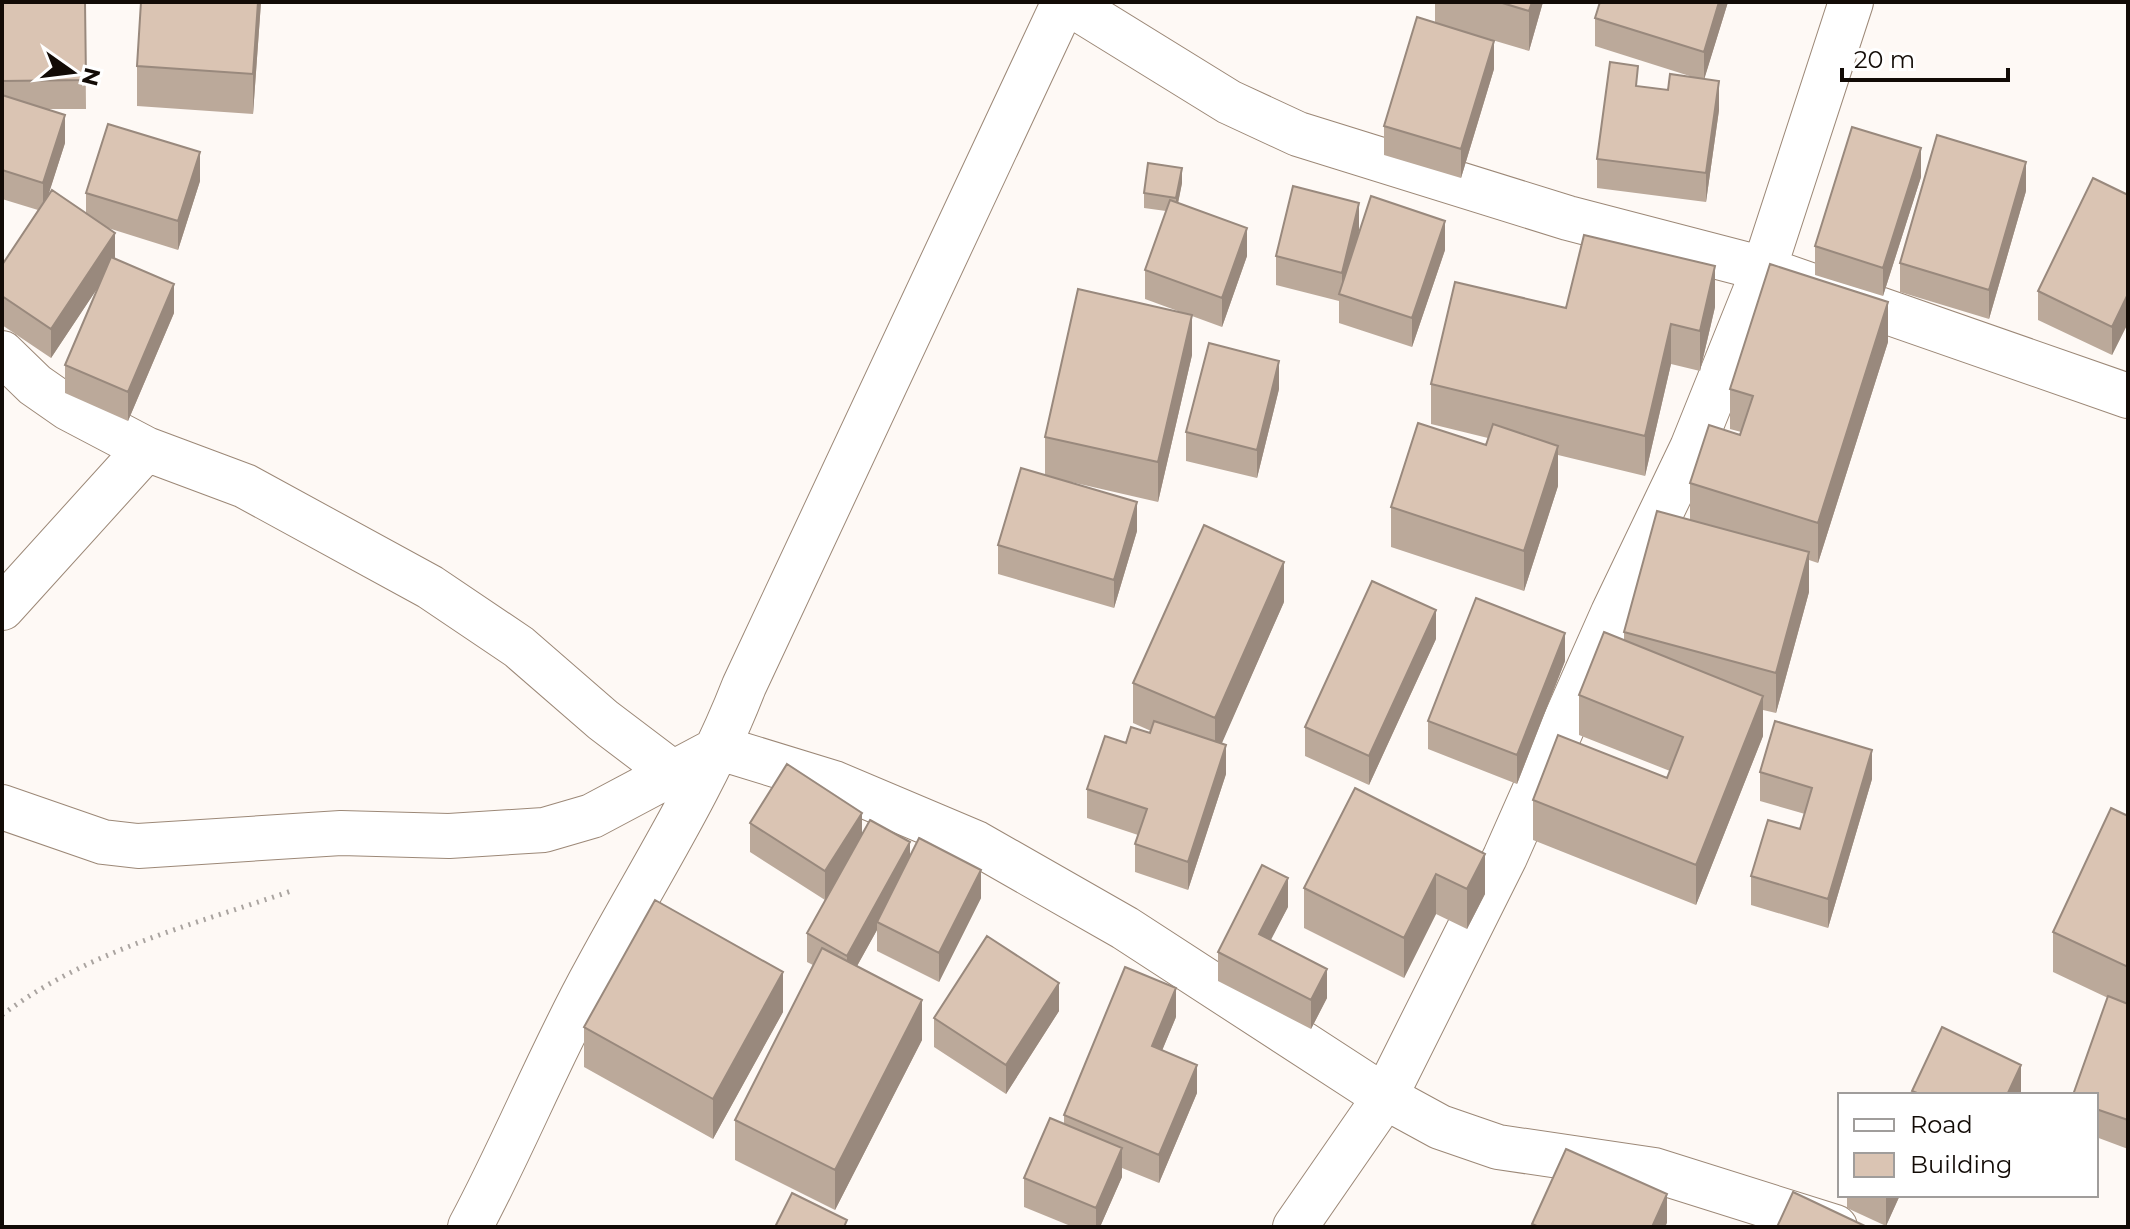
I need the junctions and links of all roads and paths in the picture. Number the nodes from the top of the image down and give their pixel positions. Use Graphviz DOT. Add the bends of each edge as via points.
graph roads {
  1 [pos="1065,2"];
  2 [pos="1851,2"];
  3 [pos="1764,269"];
  4 [pos="2,353"];
  5 [pos="2128,396"];
  6 [pos="146,449"];
  7 [pos="2,608"];
  8 [pos="720,748"];
  9 [pos="673,773"];
  10 [pos="2,807"];
  11 [pos="299,889"];
  12 [pos="2,1015"];
  13 [pos="1385,1097"];
  14 [pos="470,1227"];
  15 [pos="1295,1227"];
  16 [pos="1835,1227"];
  1 -- 3 [label="street" via="1229,102 1298,134 1568,218"];
  1 -- 8 [label="street" via="744,686"];
  2 -- 3 [label="street"];
  3 -- 5 [label="street"];
  3 -- 13 [label="street" via="1692,448 1505,857"];
  4 -- 6 [label="street" via="68,408"];
  6 -- 7 [label="street"];
  6 -- 9 [label="street" via="245,486 430,587 519,647"];
  8 -- 9 [label="street"];
  8 -- 13 [label="street" via="834,783 976,843 1125,928"];
  8 -- 14 [label="street" via="595,972"];
  9 -- 10 [label="street" via="592,816 544,830 465,835 341,833 138,846 103,842"];
  11 -- 12 [label="path" via="93,961"];
  13 -- 15 [label="street"];
  13 -- 16 [label="street" via="1440,1127 1498,1147 1654,1170"];
}
